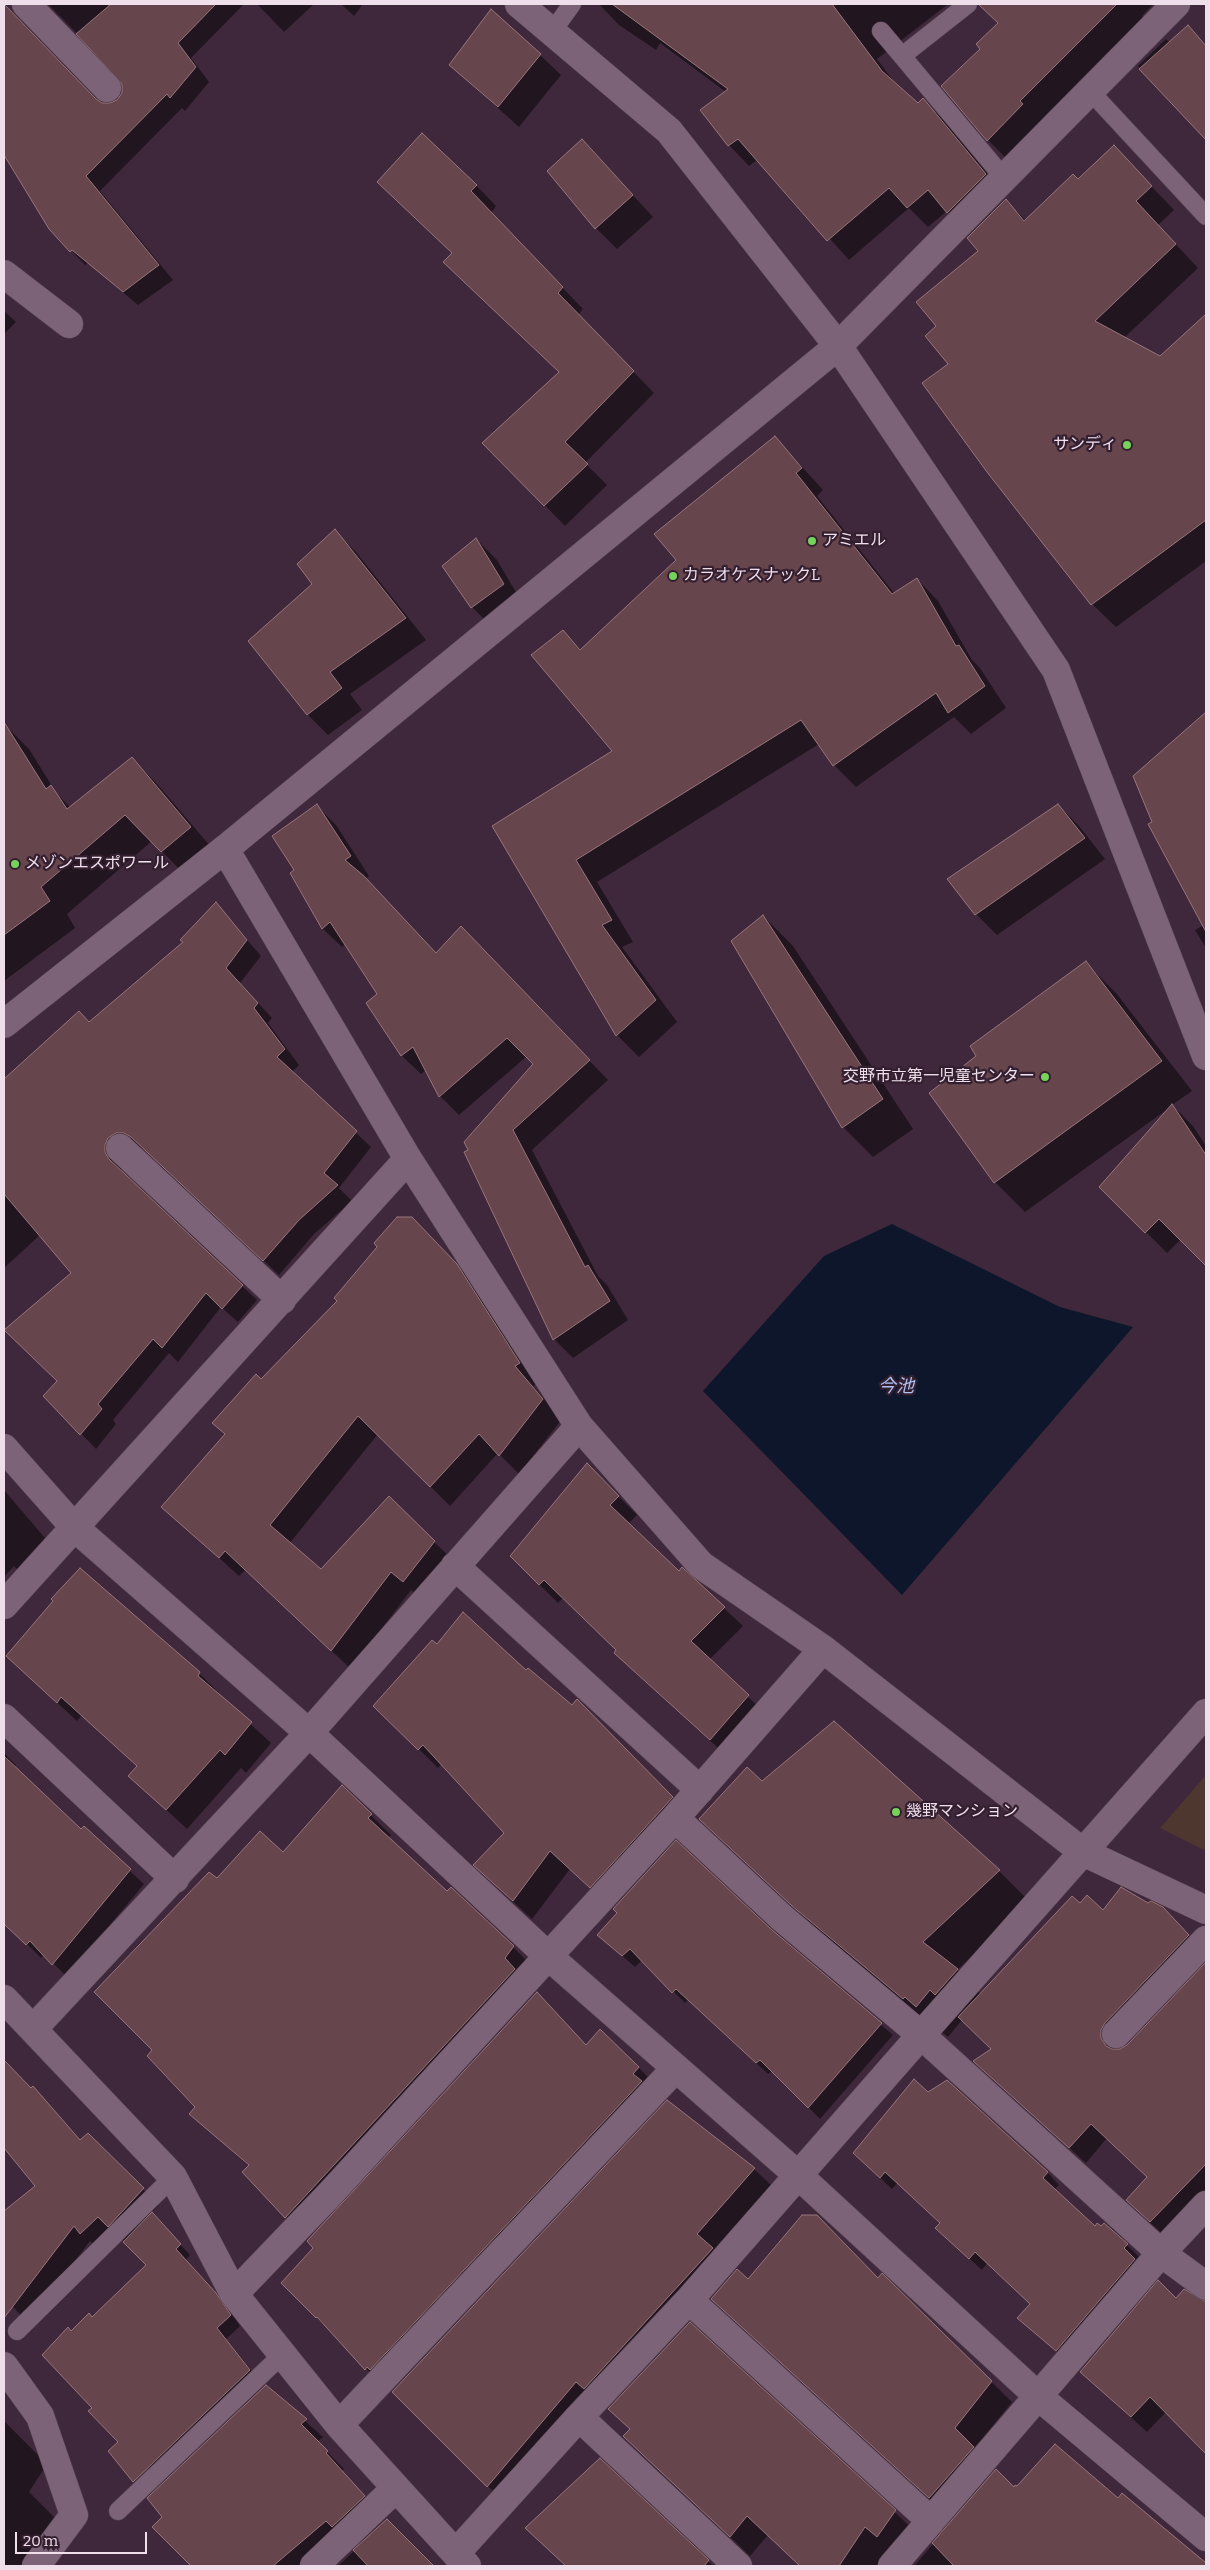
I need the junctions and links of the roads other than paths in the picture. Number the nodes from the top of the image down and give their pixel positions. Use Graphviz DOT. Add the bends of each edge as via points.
graph roads {
  1 [pos="26,4"];
  2 [pos="519,4"];
  3 [pos="572,4"];
  4 [pos="968,4"];
  5 [pos="1176,4"];
  6 [pos="881,31"];
  7 [pos="552,32"];
  8 [pos="902,56"];
  9 [pos="107,88"];
  10 [pos="1090,91"];
  11 [pos="1004,178"];
  12 [pos="1206,216"];
  13 [pos="4,274"];
  14 [pos="69,324"];
  15 [pos="838,346"];
  16 [pos="225,849"];
  17 [pos="4,1024"];
  18 [pos="1206,1056"];
  19 [pos="120,1148"];
  20 [pos="408,1159"];
  21 [pos="282,1300"];
  22 [pos="579,1426"];
  23 [pos="4,1448"];
  24 [pos="74,1527"];
  25 [pos="455,1566"];
  26 [pos="4,1605"];
  27 [pos="823,1649"];
  28 [pos="1206,1713"];
  29 [pos="4,1718"];
  30 [pos="309,1733"];
  31 [pos="700,1790"];
  32 [pos="675,1818"];
  33 [pos="1083,1852"];
  34 [pos="175,1879"];
  35 [pos="1206,1910"];
  36 [pos="1206,1940"];
  37 [pos="547,1955"];
  38 [pos="4,2000"];
  39 [pos="33,2029"];
  40 [pos="1116,2034"];
  41 [pos="921,2035"];
  42 [pos="675,2069"];
  43 [pos="799,2176"];
  44 [pos="173,2177"];
  45 [pos="1206,2205"];
  46 [pos="1161,2252"];
  47 [pos="1206,2286"];
  48 [pos="234,2294"];
  49 [pos="689,2300"];
  50 [pos="17,2330"];
  51 [pos="282,2354"];
  52 [pos="4,2366"];
  53 [pos="1039,2397"];
  54 [pos="579,2417"];
  55 [pos="339,2425"];
  56 [pos="396,2488"];
  57 [pos="118,2511"];
  58 [pos="931,2521"];
  59 [pos="1206,2537"];
  60 [pos="461,2560"];
  61 [pos="36,2566"];
  62 [pos="314,2566"];
  63 [pos="738,2566"];
  64 [pos="892,2566"];
  1 -- 9 [label="street"];
  2 -- 7 [label="street"];
  3 -- 7 [label="lane"];
  4 -- 8 [label="lane"];
  5 -- 10 [label="street"];
  6 -- 8 [label="lane"];
  7 -- 15 [label="street" via="669,131"];
  8 -- 11 [label="lane"];
  10 -- 11 [label="street"];
  10 -- 12 [label="lane"];
  11 -- 15 [label="street"];
  13 -- 14 [label="street"];
  15 -- 16 [label="street"];
  15 -- 18 [label="street" via="1056,670"];
  16 -- 17 [label="street"];
  16 -- 20 [label="street"];
  19 -- 21 [label="street"];
  20 -- 21 [label="street"];
  20 -- 22 [label="street"];
  21 -- 24 [label="street"];
  22 -- 25 [label="street"];
  22 -- 27 [label="street" via="701,1565"];
  23 -- 24 [label="street"];
  24 -- 26 [label="street"];
  24 -- 30 [label="street"];
  25 -- 30 [label="street"];
  25 -- 31 [label="street"];
  27 -- 31 [label="street"];
  27 -- 33 [label="street"];
  28 -- 33 [label="street"];
  29 -- 34 [label="street"];
  30 -- 34 [label="street"];
  30 -- 37 [label="street"];
  31 -- 32 [label="street"];
  32 -- 37 [label="street"];
  32 -- 41 [label="street" via="781,1917"];
  33 -- 35 [label="street"];
  33 -- 41 [label="street"];
  34 -- 39 [label="street"];
  36 -- 40 [label="street"];
  37 -- 42 [label="street"];
  37 -- 48 [label="street"];
  38 -- 39 [label="street"];
  39 -- 44 [label="street"];
  41 -- 43 [label="street"];
  41 -- 46 [label="street"];
  42 -- 43 [label="street"];
  42 -- 55 [label="street"];
  43 -- 49 [label="street"];
  43 -- 53 [label="street"];
  44 -- 48 [label="street"];
  44 -- 50 [label="lane"];
  45 -- 46 [label="street"];
  46 -- 47 [label="street"];
  46 -- 53 [label="street"];
  48 -- 51 [label="street"];
  49 -- 54 [label="street"];
  49 -- 58 [label="street"];
  51 -- 55 [label="street"];
  51 -- 57 [label="lane"];
  52 -- 61 [label="street" via="40,2416 74,2515"];
  53 -- 58 [label="street"];
  53 -- 59 [label="street"];
  54 -- 60 [label="street"];
  54 -- 63 [label="street"];
  55 -- 56 [label="street"];
  56 -- 60 [label="street"];
  56 -- 62 [label="street"];
  58 -- 64 [label="street"];
}
